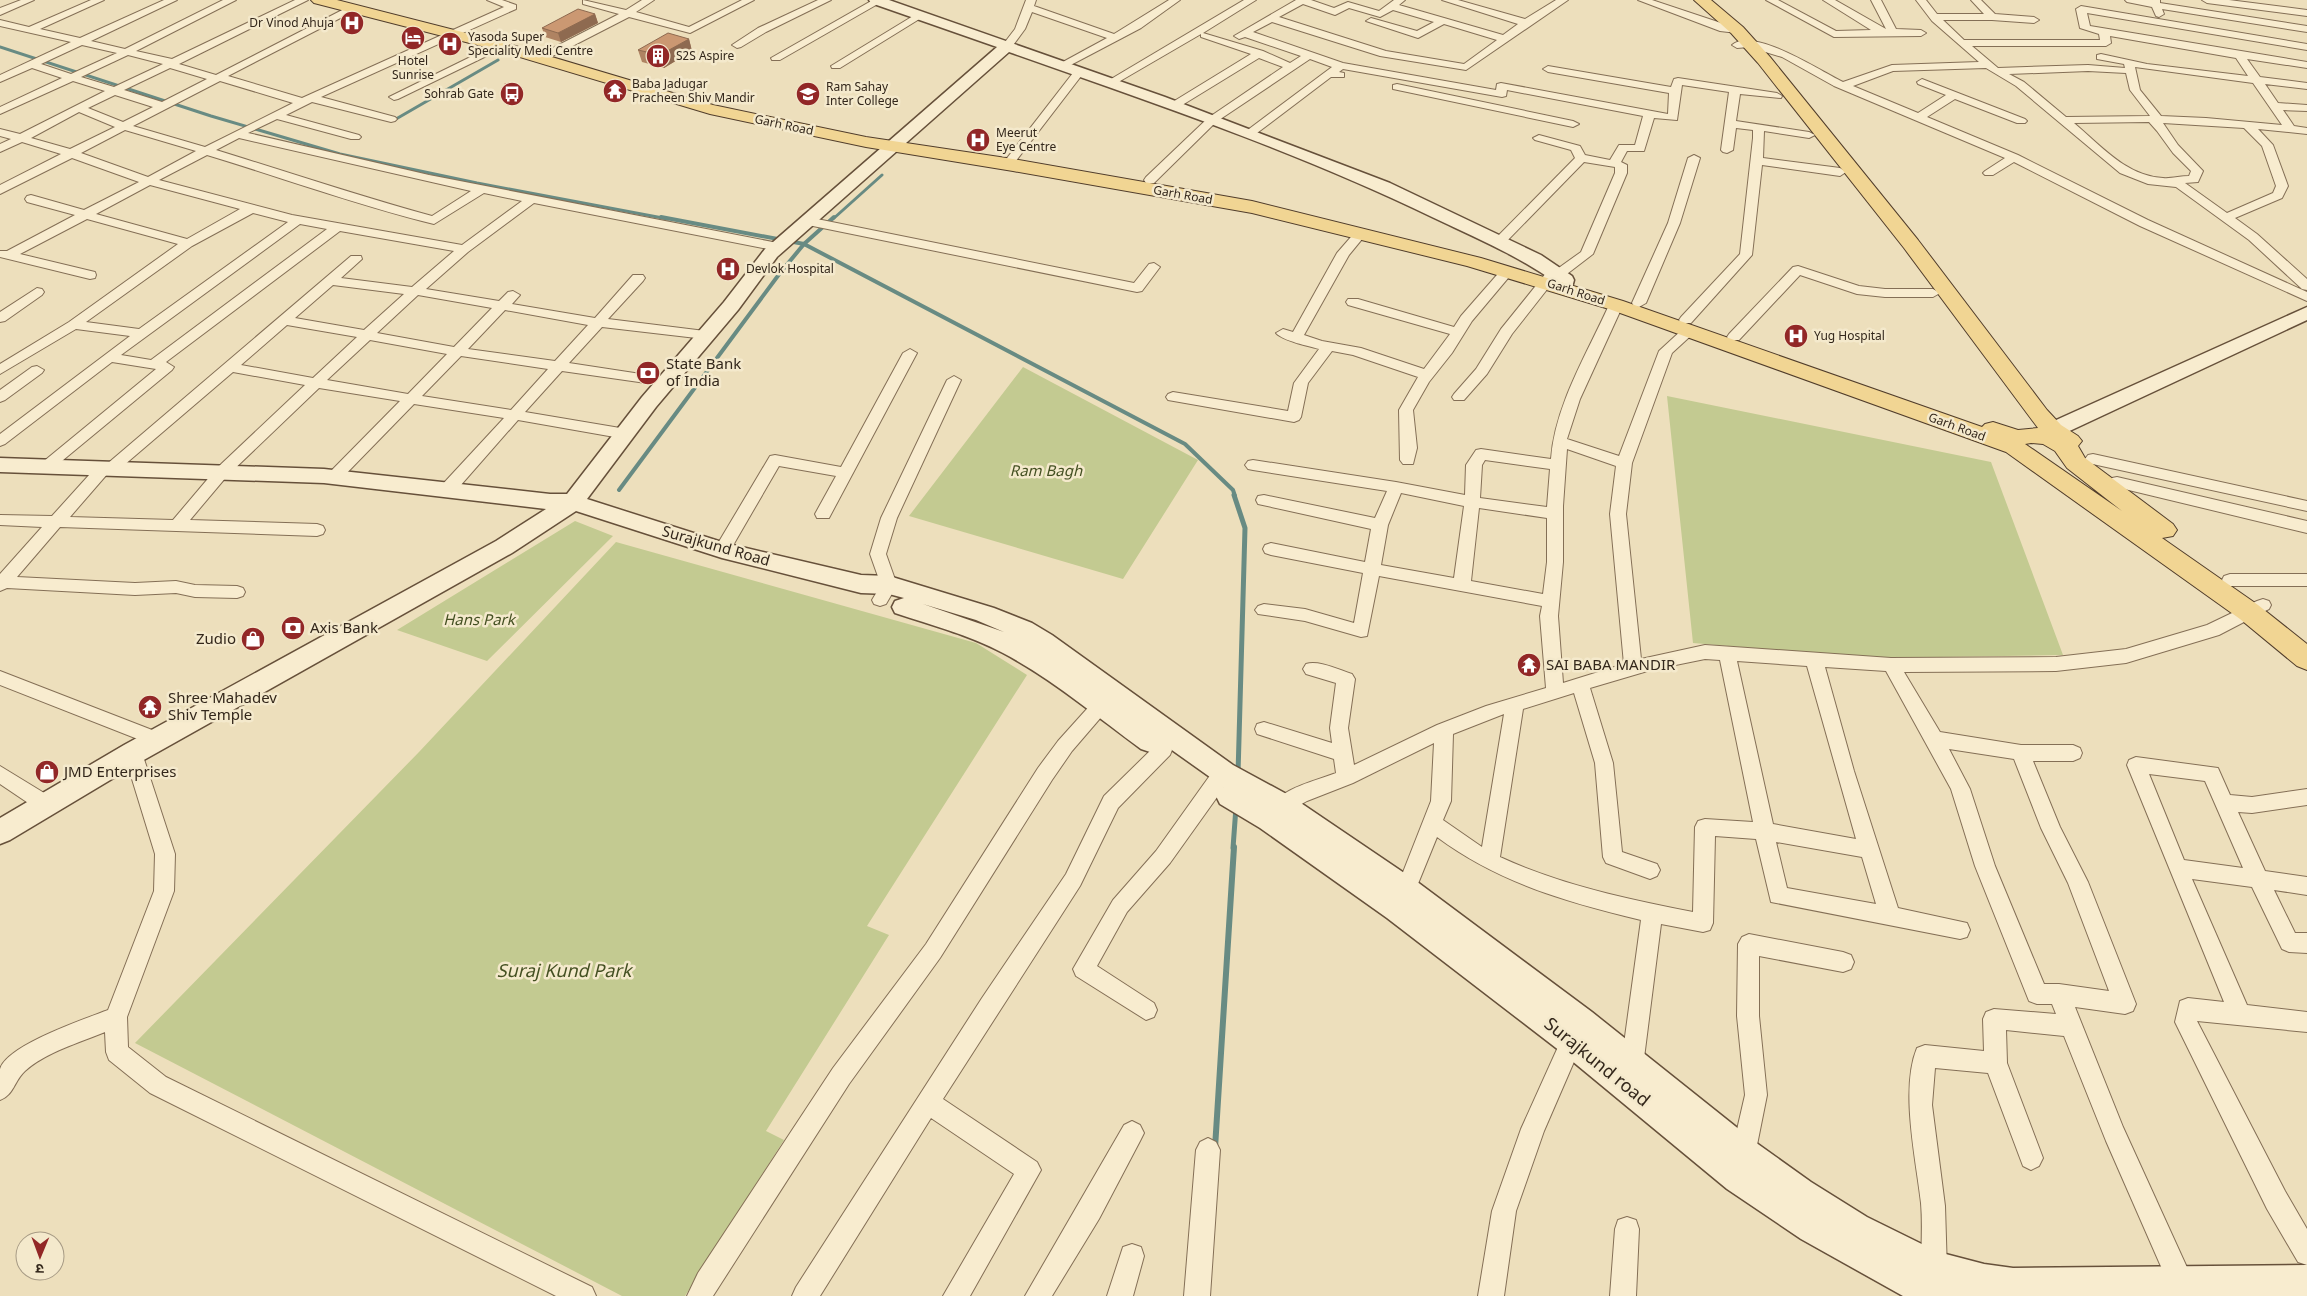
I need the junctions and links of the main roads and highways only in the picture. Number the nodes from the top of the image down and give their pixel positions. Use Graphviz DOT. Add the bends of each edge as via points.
graph roads {
  1 [pos="1687,0"];
  2 [pos="1702,0"];
  3 [pos="346,2"];
  4 [pos="459,32"];
  5 [pos="1737,37"];
  6 [pos="546,56"];
  7 [pos="1011,160"];
  8 [pos="1847,172"];
  9 [pos="1237,200"];
  10 [pos="1291,212"];
  11 [pos="1399,239"];
  12 [pos="1905,245"];
  13 [pos="1557,280"];
  14 [pos="1687,325"];
  15 [pos="1799,366"];
  16 [pos="2028,442"];
  17 [pos="2144,516"];
  18 [pos="2256,608"];
  19 [pos="2307,638"];
  20 [pos="2307,658"];
  1 -- 5 [label="main road"];
  2 -- 5 [label="main road"];
  3 -- 4 [label="main road, Garh Road"];
  4 -- 6 [label="main road, Garh Road"];
  4 -- 6 [label="main road, Garh Road" via="499,46"];
  5 -- 8 [label="main road"];
  5 -- 8 [label="main road" via="1777,96 1809,135"];
  6 -- 7 [label="main road, Garh Road" via="714,106 869,139"];
  7 -- 9 [label="main road, Garh Road"];
  7 -- 9 [label="main road, Garh Road" via="1150,180"];
  8 -- 12 [label="main road"];
  9 -- 10 [label="main road, Garh Road"];
  10 -- 11 [label="main road, Garh Road"];
  10 -- 11 [label="main road, Garh Road" via="1361,233"];
  11 -- 13 [label="main road, Garh Road"];
  11 -- 13 [label="main road, Garh Road" via="1508,271"];
  12 -- 16 [label="main road"];
  12 -- 16 [label="main road" via="2039,415"];
  13 -- 14 [label="main road, Garh Road" via="1616,305"];
  13 -- 14 [label="main road, Garh Road" via="1639,303"];
  14 -- 15 [label="main road, Garh Road"];
  14 -- 15 [label="main road, Garh Road" via="1734,337"];
  15 -- 16 [label="main road, Garh Road"];
  16 -- 17 [label="main road" via="2093,459 2140,504"];
  16 -- 17 [label="main road" via="2049,438 2063,444 2075,462"];
  16 -- 18 [label="main road" via="2041,466"];
  17 -- 18 [label="main road" via="2230,580"];
  18 -- 19 [label="main road"];
  18 -- 20 [label="main road"];
}
